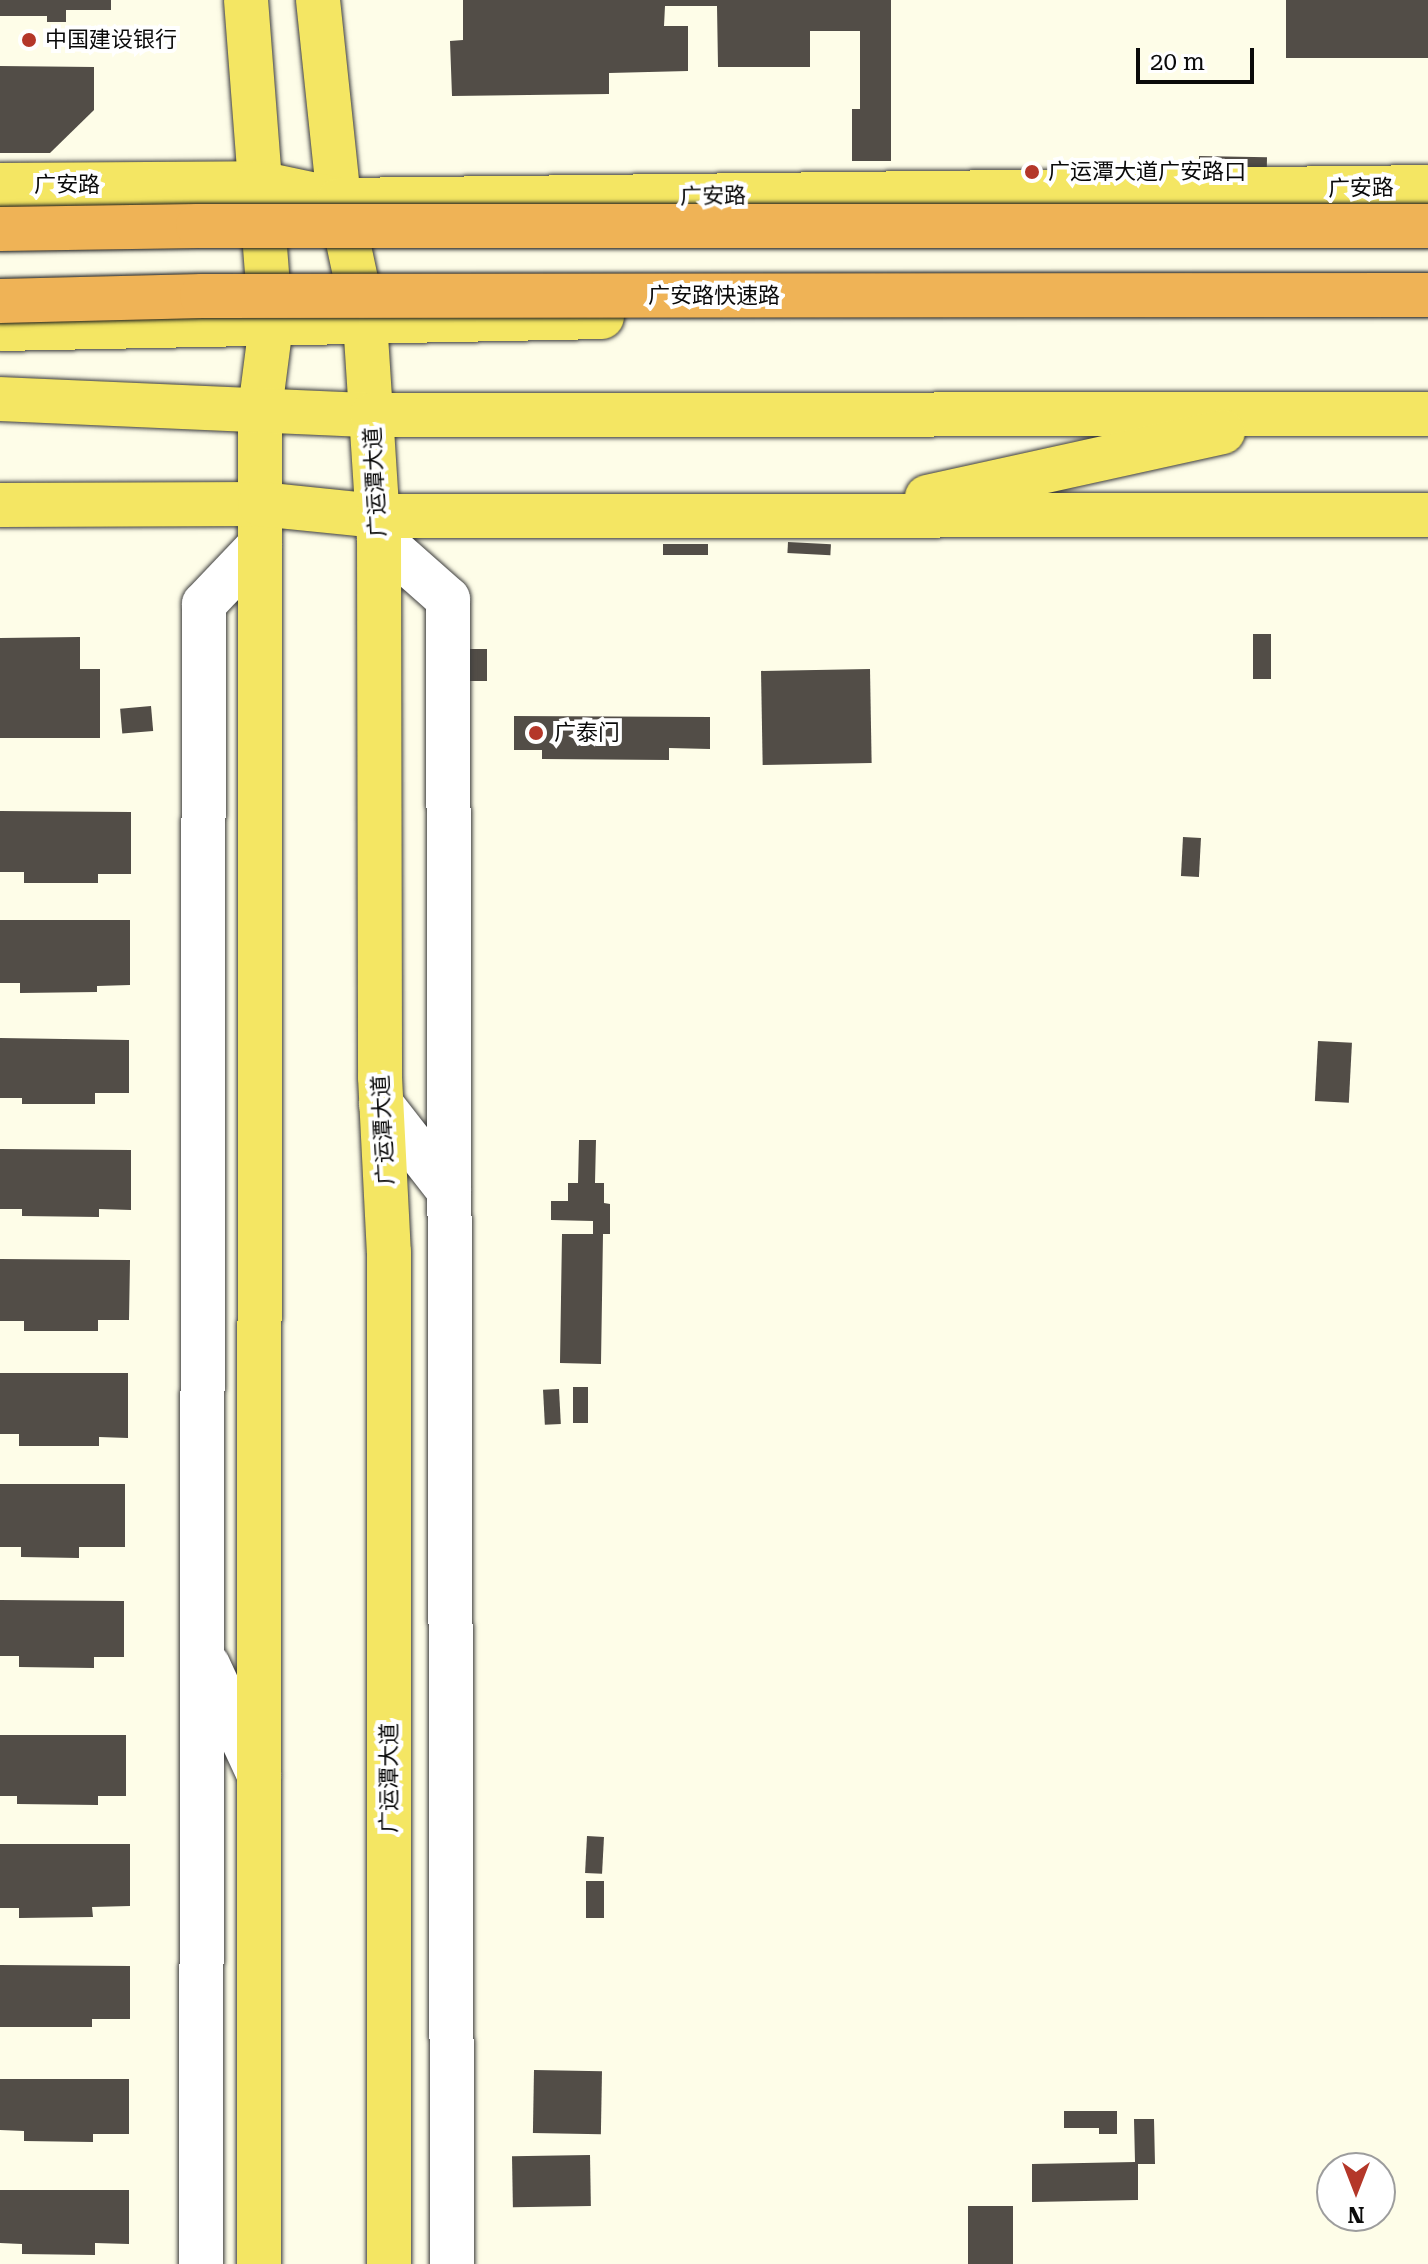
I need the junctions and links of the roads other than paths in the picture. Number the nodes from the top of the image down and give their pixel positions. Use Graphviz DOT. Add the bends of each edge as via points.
graph roads {
  1 [pos="246,0"];
  2 [pos="318,0"];
  3 [pos="259,183"];
  4 [pos="0,185"];
  5 [pos="1428,187"];
  6 [pos="339,200"];
  7 [pos="1428,226"];
  8 [pos="0,229"];
  9 [pos="1428,295"];
  10 [pos="0,301"];
  11 [pos="1428,303"];
  12 [pos="365,321"];
  13 [pos="271,325"];
  14 [pos="0,329"];
  15 [pos="0,399"];
  16 [pos="260,410"];
  17 [pos="1309,414"];
  18 [pos="1428,414"];
  19 [pos="372,415"];
  20 [pos="0,505"];
  21 [pos="842,515"];
  22 [pos="1428,515"];
  23 [pos="260,525"];
  24 [pos="378,527"];
  25 [pos="381,1104"];
  26 [pos="449,1191"];
  27 [pos="202,1651"];
  28 [pos="259,1775"];
  29 [pos="201,2264"];
  30 [pos="259,2264"];
  31 [pos="389,2264"];
  32 [pos="452,2264"];
  1 -- 3 [label="main road"];
  2 -- 6 [label="main road, 广运潭大道"];
  3 -- 4 [label="main road, 广安路"];
  3 -- 6 [label="main road, 广安路"];
  3 -- 13 [label="main road"];
  5 -- 6 [label="main road, 广安路"];
  6 -- 12 [label="main road, 广运潭大道"];
  7 -- 8 [label="highway, bridge"];
  9 -- 10 [label="highway, 广安路快速路, bridge" via="202,296"];
  11 -- 12 [label="main road"];
  12 -- 13 [label="main road"];
  12 -- 19 [label="main road, 广运潭大道"];
  13 -- 14 [label="main road"];
  13 -- 16 [label="main road"];
  15 -- 16 [label="main road"];
  16 -- 19 [label="main road"];
  16 -- 23 [label="main road"];
  17 -- 18 [label="main road"];
  17 -- 19 [label="main road"];
  17 -- 21 [label="main road"];
  19 -- 24 [label="main road, 广运潭大道"];
  20 -- 23 [label="main road"];
  21 -- 22 [label="main road"];
  21 -- 24 [label="main road"];
  23 -- 24 [label="main road"];
  23 -- 27 [label="street" via="204,604"];
  23 -- 28 [label="main road"];
  24 -- 25 [label="main road, 广运潭大道"];
  24 -- 26 [label="street" via="448,599"];
  25 -- 26 [label="street"];
  25 -- 31 [label="main road, 广运潭大道" via="389,1252"];
  26 -- 32 [label="street"];
  27 -- 28 [label="street"];
  27 -- 29 [label="street"];
  28 -- 30 [label="main road"];
}
